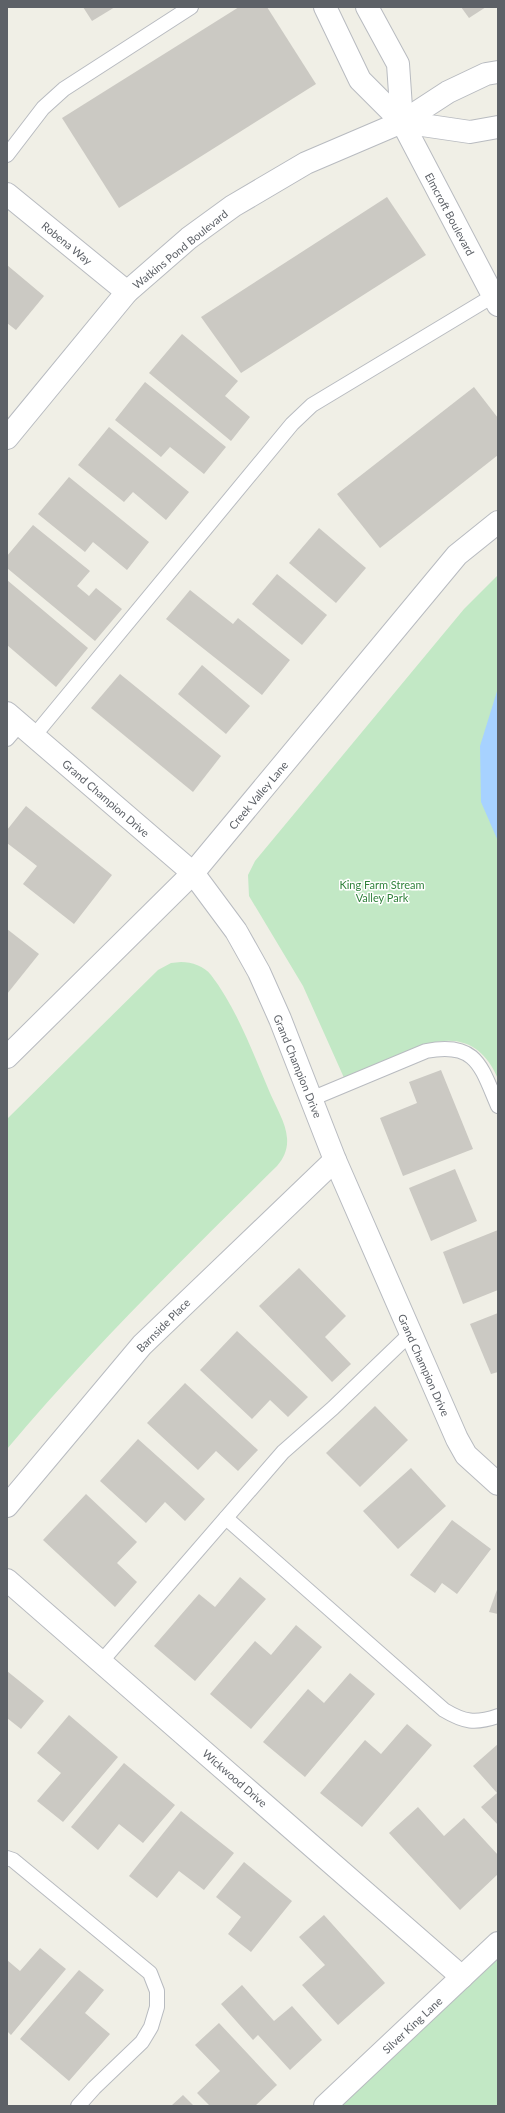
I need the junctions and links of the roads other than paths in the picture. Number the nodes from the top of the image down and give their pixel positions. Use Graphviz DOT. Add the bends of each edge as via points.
graph roads {
  1 [pos="191,7"];
  2 [pos="325,7"];
  3 [pos="367,7"];
  4 [pos="498,72"];
  5 [pos="402,122"];
  6 [pos="498,127"];
  7 [pos="7,155"];
  8 [pos="7,194"];
  9 [pos="127,292"];
  10 [pos="496,301"];
  11 [pos="7,438"];
  12 [pos="498,522"];
  13 [pos="17,728"];
  14 [pos="193,873"];
  15 [pos="7,1057"];
  16 [pos="311,1099"];
  17 [pos="498,1106"];
  18 [pos="335,1160"];
  19 [pos="411,1333"];
  20 [pos="498,1484"];
  21 [pos="7,1506"];
  22 [pos="226,1518"];
  23 [pos="7,1580"];
  24 [pos="101,1662"];
  25 [pos="498,1716"];
  26 [pos="7,1858"];
  27 [pos="498,1943"];
  28 [pos="462,1977"];
  29 [pos="78,2106"];
  30 [pos="325,2106"];
  1 -- 7 [label="lane" via="64,89 43,108"];
  2 -- 5 [label="street, Elmcroft Boulevard" via="360,80"];
  3 -- 5 [label="street, Elmcroft Boulevard" via="398,64"];
  4 -- 5 [label="street, Watkins Pond Boulevard" via="486,74 448,92"];
  5 -- 6 [label="street" via="470,132"];
  5 -- 9 [label="street, Watkins Pond Boulevard" via="306,163 233,206 189,238"];
  5 -- 10 [label="street, Elmcroft Boulevard"];
  8 -- 9 [label="street, Robena Way"];
  9 -- 11 [label="street, Watkins Pond Boulevard"];
  10 -- 13 [label="lane" via="312,405"];
  12 -- 14 [label="street, Creek Valley Lane" via="457,554"];
  13 -- 14 [label="street, Grand Champion Drive"];
  14 -- 15 [label="street, Creek Valley Lane"];
  14 -- 16 [label="street, Grand Champion Drive" via="236,931 259,972"];
  16 -- 17 [label="lane" via="426,1051 440,1048 471,1055 481,1068"];
  16 -- 18 [label="street, Grand Champion Drive"];
  18 -- 19 [label="street, Grand Champion Drive"];
  18 -- 21 [label="street, Barnside Place" via="142,1345"];
  19 -- 20 [label="street, Grand Champion Drive" via="466,1455"];
  19 -- 22 [label="lane" via="283,1452"];
  22 -- 24 [label="lane"];
  22 -- 25 [label="lane" via="444,1710 460,1720 484,1720"];
  23 -- 24 [label="street, Wickwood Drive"];
  24 -- 28 [label="street, Wickwood Drive"];
  26 -- 29 [label="lane" via="13,1860 150,1972 157,1991 157,2007 151,2027 142,2042"];
  27 -- 28 [label="street, Silver King Lane"];
  28 -- 30 [label="street, Silver King Lane"];
}
